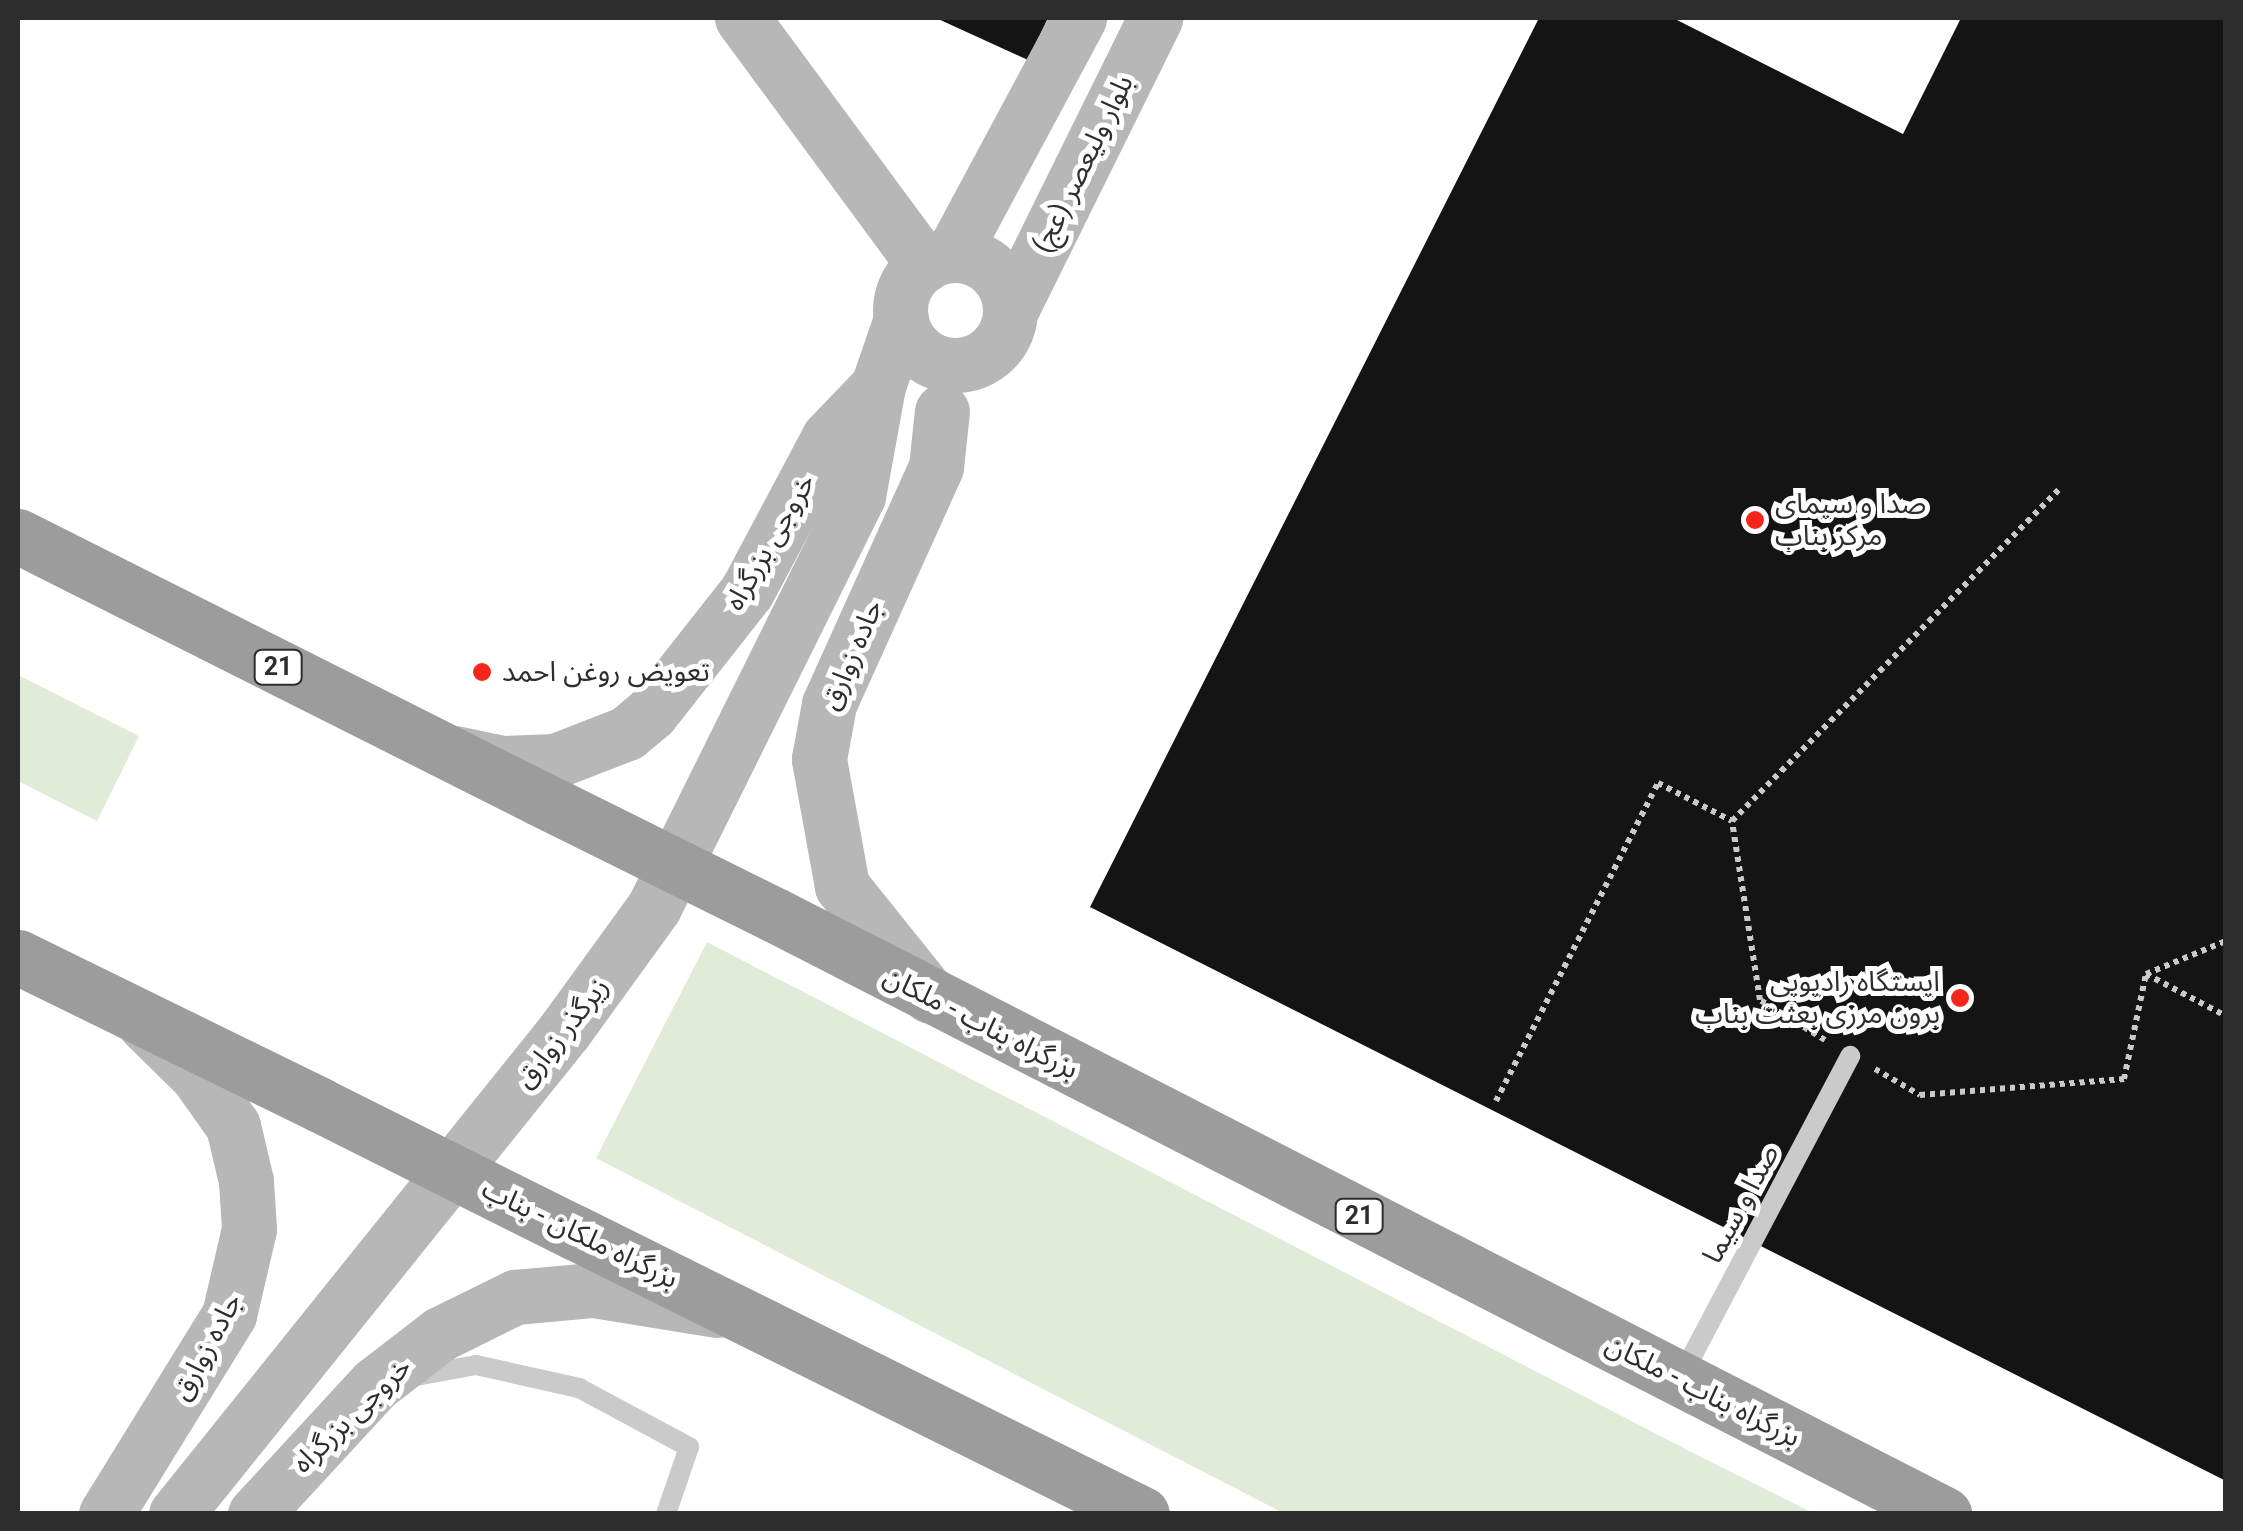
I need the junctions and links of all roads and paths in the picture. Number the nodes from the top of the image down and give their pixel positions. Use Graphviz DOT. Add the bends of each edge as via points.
graph roads {
  1 [pos="742,18"];
  2 [pos="1079,18"];
  3 [pos="1155,18"];
  4 [pos="938,260"];
  5 [pos="1011,310"];
  6 [pos="901,319"];
  7 [pos="878,386"];
  8 [pos="955,387"];
  9 [pos="2058,490"];
  10 [pos="858,496"];
  11 [pos="18,536"];
  12 [pos="442,750"];
  13 [pos="1732,821"];
  14 [pos="2226,941"];
  15 [pos="18,956"];
  16 [pos="2146,974"];
  17 [pos="932,998"];
  18 [pos="2226,1016"];
  19 [pos="139,1018"];
  20 [pos="1850,1056"];
  21 [pos="1496,1101"];
  22 [pos="747,1315"];
  23 [pos="1680,1379"];
  24 [pos="375,1384"];
  25 [pos="106,1514"];
  26 [pos="176,1514"];
  27 [pos="255,1514"];
  28 [pos="666,1514"];
  29 [pos="1142,1514"];
  30 [pos="1944,1514"];
  1 -- 4 [label="main road"];
  2 -- 4 [label="main road"];
  3 -- 5 [label="main road, بلوار ولیعصر (عج)"];
  4 -- 5 [label="main road" via="986,264 1000,276"];
  4 -- 6 [label="main road" via="907,284"];
  5 -- 8 [label="main road" via="1002,339"];
  6 -- 7 [label="main road"];
  6 -- 8 [label="main road"];
  7 -- 10 [label="main road"];
  7 -- 12 [label="main road, خروجی بزرگراه" via="829,437 747,592 651,714 627,733 555,761 502,763"];
  8 -- 10 [label="main road"];
  8 -- 17 [label="main road, جاده زوارق" via="936,467 829,704 819,759 842,886"];
  9 -- 13 [label="path"];
  10 -- 26 [label="main road, زیرگذر زوارق" via="654,907 627,948"];
  11 -- 12 [label="highway, بزرگراه بناب - ملکان / 21"];
  12 -- 17 [label="highway, بزرگراه بناب - ملکان / 21, bridge"];
  13 -- 20 [label="path" via="1760,1000"];
  13 -- 21 [label="path" via="1658,783"];
  14 -- 16 [label="path"];
  15 -- 19 [label="highway, بزرگراه ملکان - بناب"];
  16 -- 18 [label="path"];
  16 -- 20 [label="path" via="2124,1079 1920,1095"];
  17 -- 23 [label="highway, بزرگراه بناب - ملکان / 21"];
  19 -- 22 [label="highway, بزرگراه ملکان - بناب, bridge"];
  19 -- 25 [label="main road, جاده زوارق" via="197,1075 233,1126 249,1229 229,1315"];
  20 -- 23 [label="lane, صدا و سیما"];
  22 -- 24 [label="main road, خروجی بزرگراه" via="594,1290 515,1297 440,1334"];
  22 -- 29 [label="highway, بزرگراه ملکان - بناب"];
  23 -- 30 [label="highway, بزرگراه بناب - ملکان / 21"];
  24 -- 27 [label="main road, خروجی بزرگراه"];
  24 -- 28 [label="lane" via="476,1365 579,1388 688,1447"];
}
